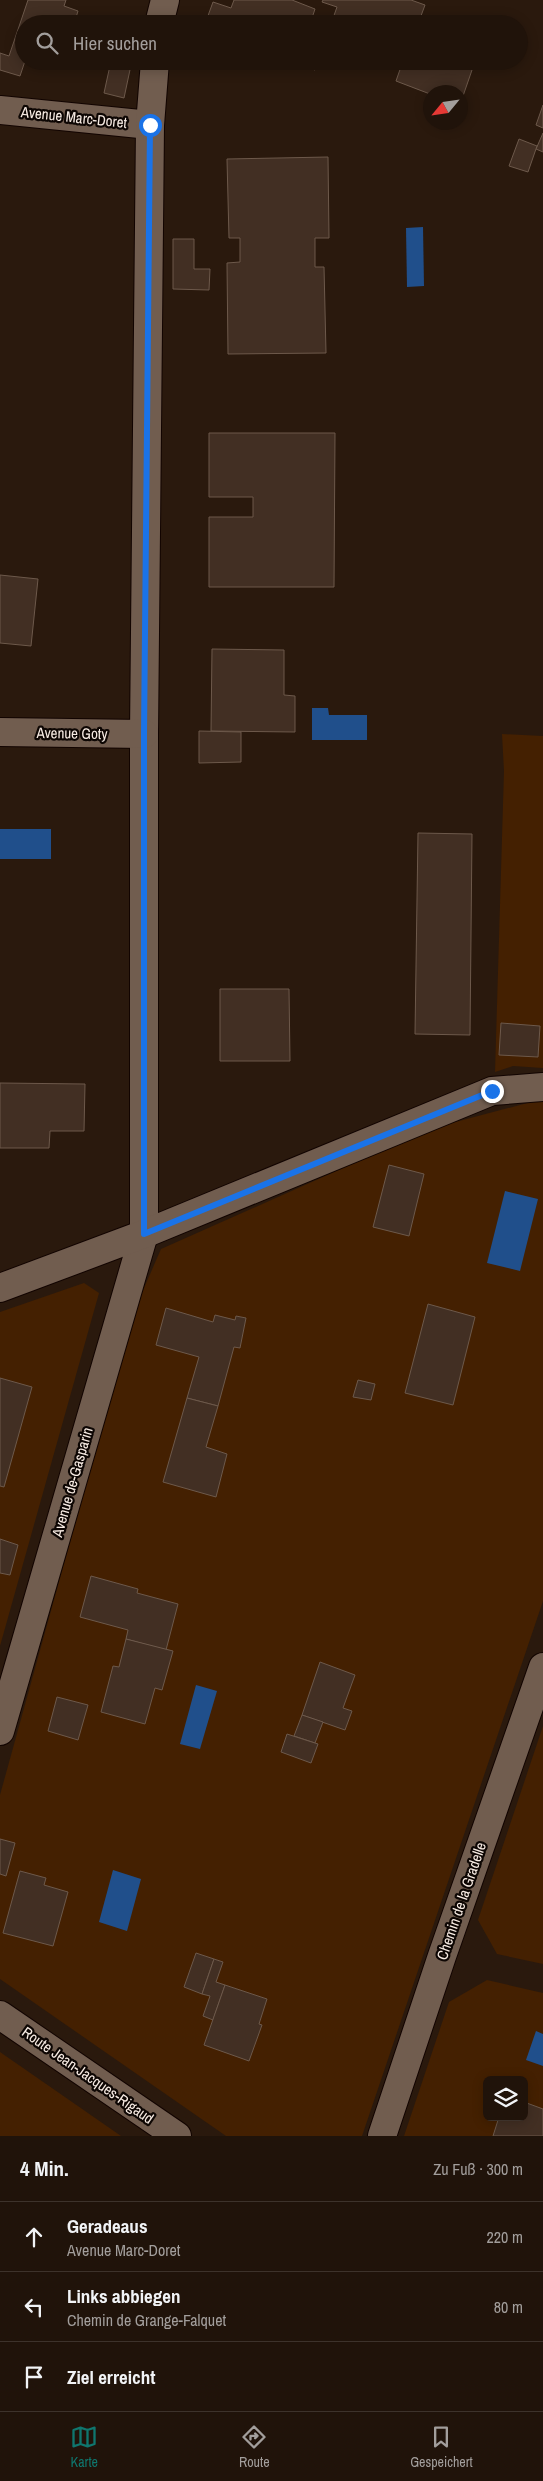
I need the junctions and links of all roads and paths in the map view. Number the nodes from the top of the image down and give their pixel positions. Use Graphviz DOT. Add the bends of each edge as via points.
graph roads {
  1 [pos="166,0"];
  2 [pos="162,15"];
  3 [pos="154,70"];
  4 [pos="0,110"];
  5 [pos="150,125"];
  6 [pos="0,732"];
  7 [pos="144,734"];
  8 [pos="543,1087"];
  9 [pos="144,1234"];
  10 [pos="0,1288"];
  11 [pos="543,1666"];
  12 [pos="0,1731"];
  13 [pos="0,2014"];
  14 [pos="177,2136"];
  15 [pos="382,2136"];
  1 -- 2 [label="street"];
  3 -- 5 [label="street"];
  4 -- 5 [label="street, Avenue Marc-Doret"];
  5 -- 7 [label="street"];
  6 -- 7 [label="street, Avenue Goty"];
  7 -- 9 [label="street"];
  8 -- 9 [label="street" via="492,1091"];
  9 -- 10 [label="street"];
  9 -- 12 [label="street, Avenue de-Gasparin"];
  11 -- 15 [label="street, Chemin de la Gradelle"];
  13 -- 14 [label="street, Route Jean-Jacques-Rigaud"];
}
